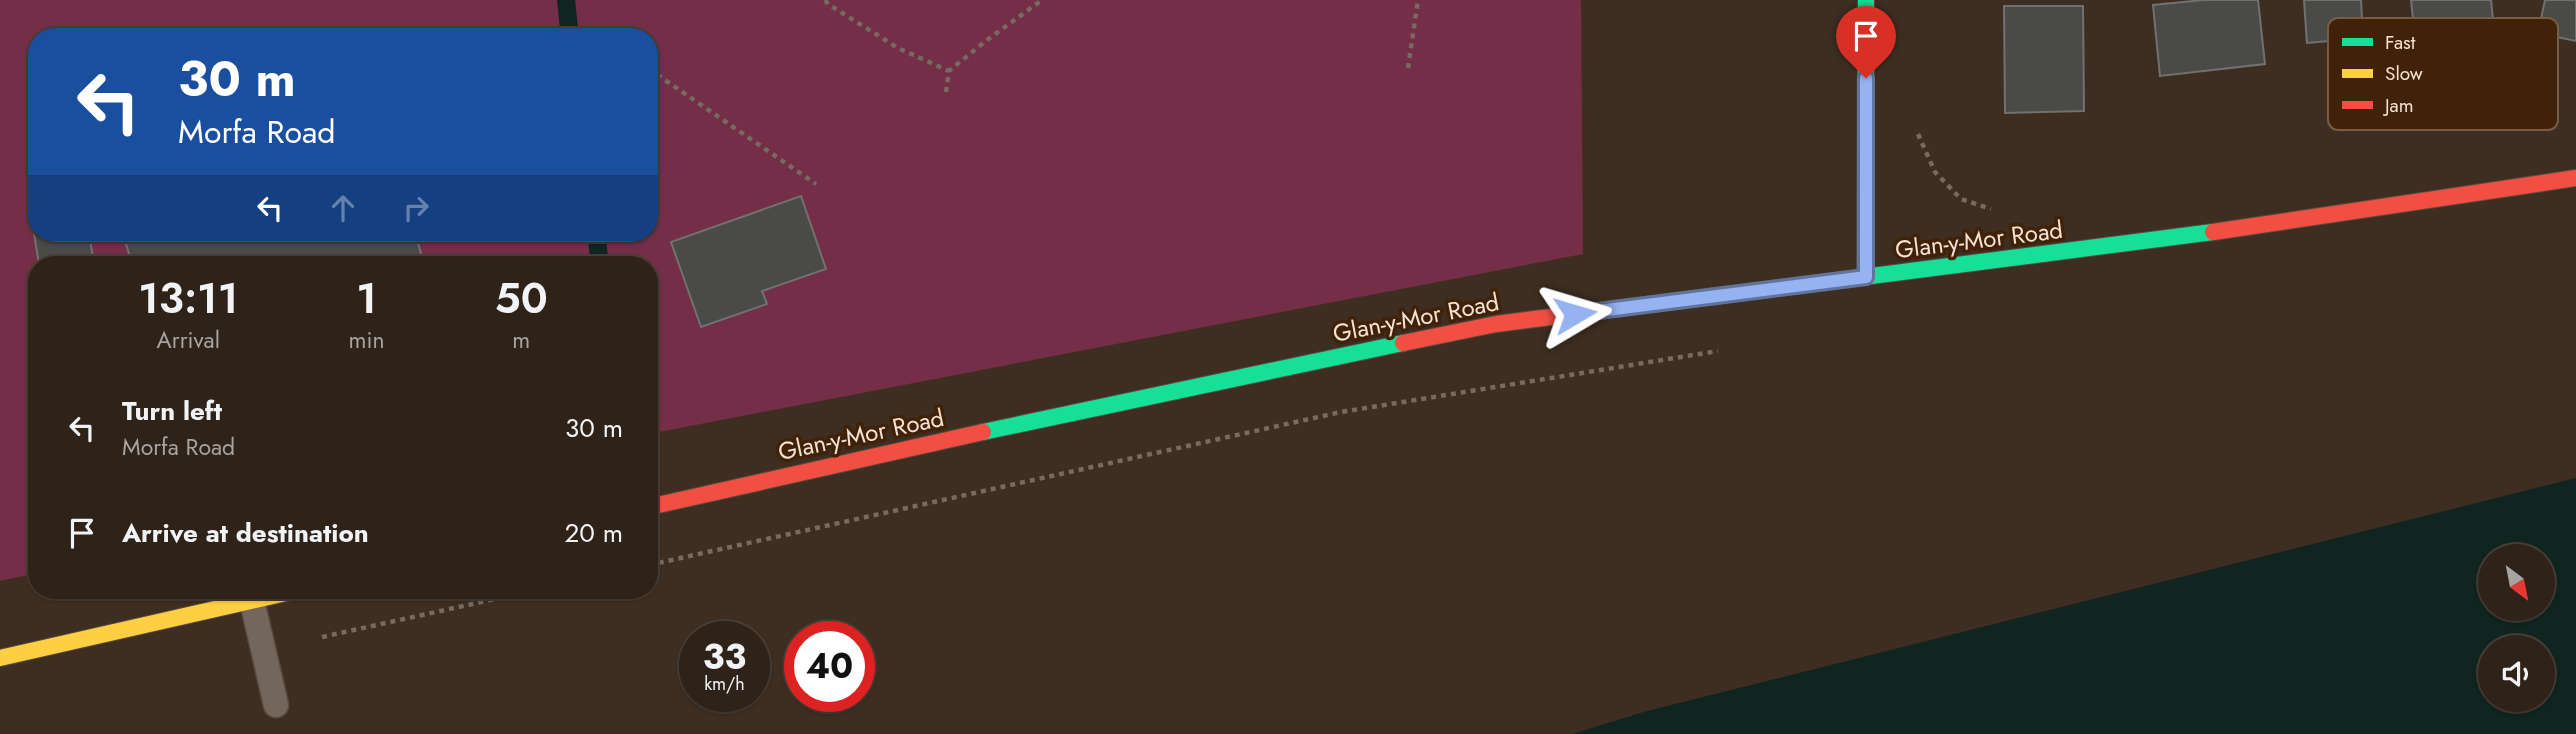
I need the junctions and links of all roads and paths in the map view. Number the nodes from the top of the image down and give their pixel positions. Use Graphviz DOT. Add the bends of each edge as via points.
graph roads {
  1 [pos="825,0"];
  2 [pos="1042,0"];
  3 [pos="1418,0"];
  4 [pos="1866,0"];
  5 [pos="1408,68"];
  6 [pos="949,71"];
  7 [pos="658,75"];
  8 [pos="946,92"];
  9 [pos="1916,132"];
  10 [pos="2576,178"];
  11 [pos="816,184"];
  12 [pos="1995,210"];
  13 [pos="1866,277"];
  14 [pos="1726,349"];
  15 [pos="658,505"];
  16 [pos="658,563"];
  17 [pos="261,599"];
  18 [pos="252,601"];
  19 [pos="0,658"];
  20 [pos="276,705"];
  1 -- 6 [label="path" via="898,48"];
  2 -- 6 [label="path"];
  3 -- 5 [label="path"];
  4 -- 13 [label="street"];
  6 -- 8 [label="path"];
  7 -- 11 [label="path"];
  9 -- 12 [label="path" via="1935,172 1961,199"];
  10 -- 13 [label="street, Glan-y-Mor Road" via="2156,241"];
  13 -- 15 [label="street, Glan-y-Mor Road" via="1496,324 1071,412"];
  14 -- 16 [label="path" via="1341,412"];
  17 -- 18 [label="street"];
  18 -- 19 [label="street"];
  18 -- 20 [label="lane"];
}
